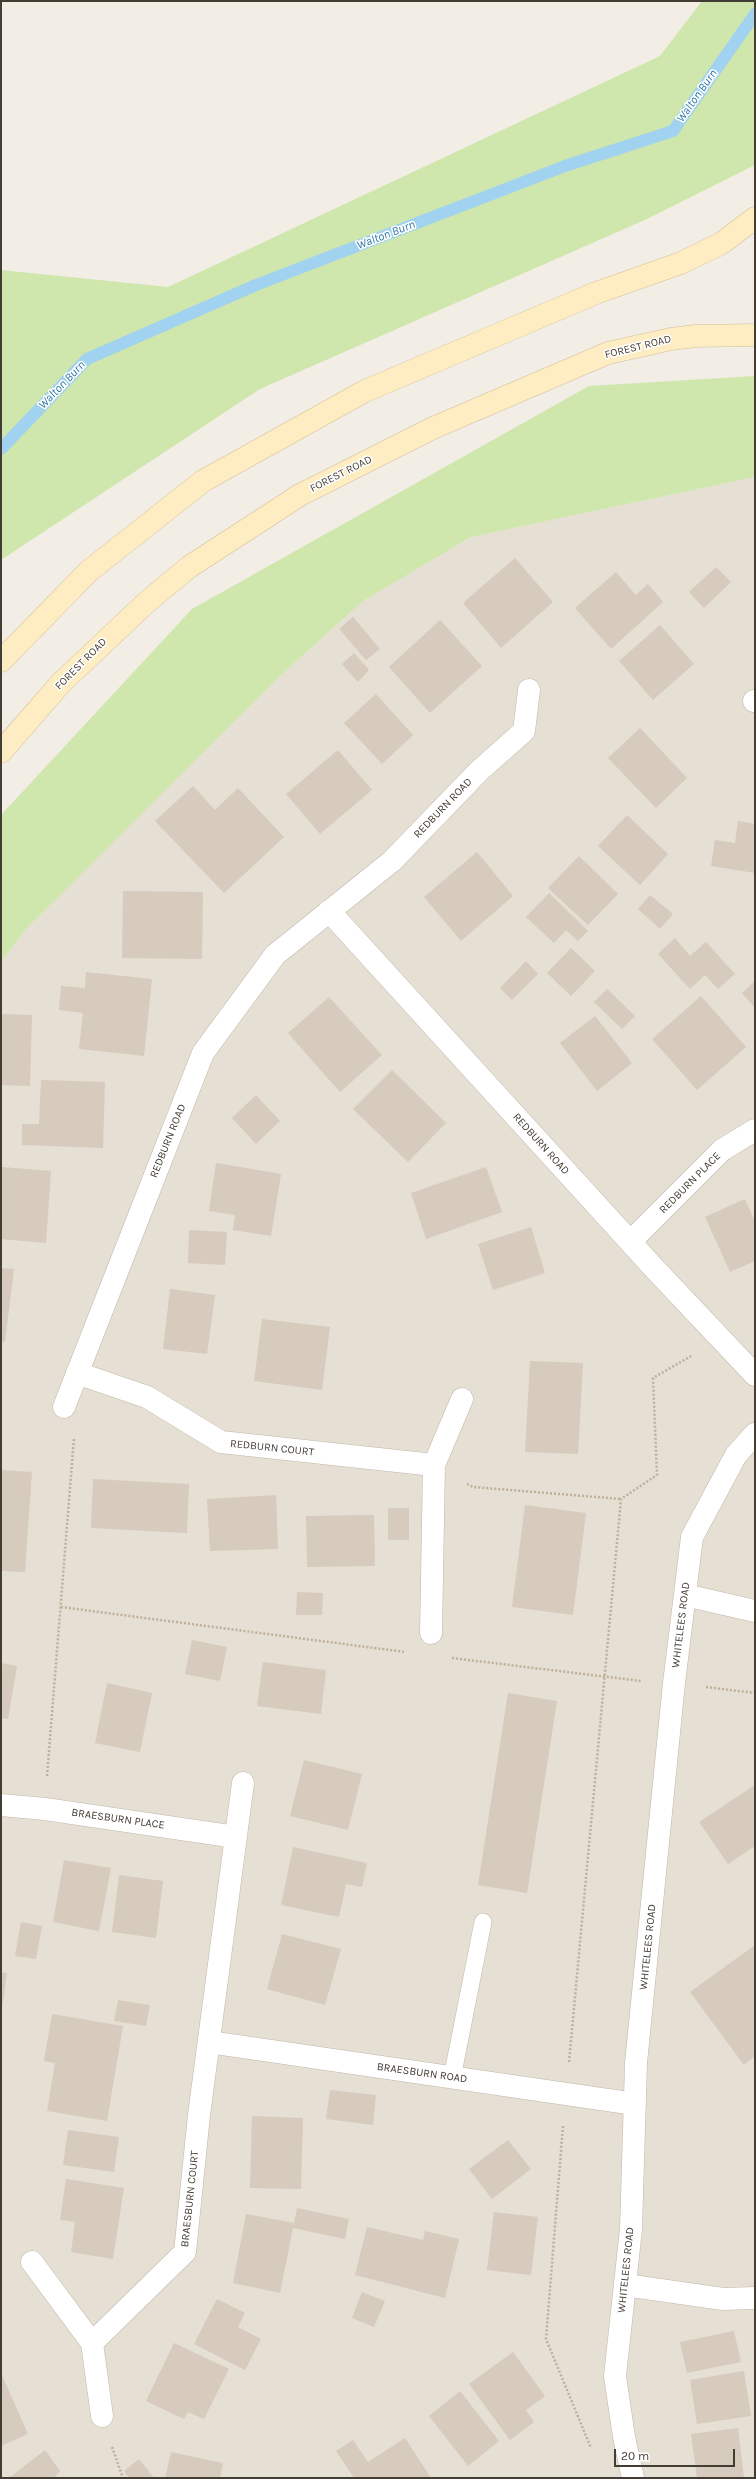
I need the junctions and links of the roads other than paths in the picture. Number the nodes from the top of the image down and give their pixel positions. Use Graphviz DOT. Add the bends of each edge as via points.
graph roads {
  1 [pos="755,218"];
  2 [pos="755,335"];
  3 [pos="1,661"];
  4 [pos="529,690"];
  5 [pos="1,752"];
  6 [pos="329,911"];
  7 [pos="755,1130"];
  8 [pos="630,1242"];
  9 [pos="77,1373"];
  10 [pos="755,1375"];
  11 [pos="462,1399"];
  12 [pos="64,1407"];
  13 [pos="755,1434"];
  14 [pos="434,1465"];
  15 [pos="685,1595"];
  16 [pos="755,1611"];
  17 [pos="431,1633"];
  18 [pos="243,1783"];
  19 [pos="1,1805"];
  20 [pos="236,1837"];
  21 [pos="483,1922"];
  22 [pos="209,2042"];
  23 [pos="452,2078"];
  24 [pos="635,2104"];
  25 [pos="32,2262"];
  26 [pos="625,2285"];
  27 [pos="755,2298"];
  28 [pos="92,2343"];
  29 [pos="102,2416"];
  30 [pos="630,2477"];
  1 -- 3 [label="street" via="722,243 680,263 596,293 365,391 203,481 89,571"];
  2 -- 5 [label="street, FOREST ROAD" via="671,339 608,353 433,428 300,495 189,567 148,601 61,683"];
  4 -- 6 [label="street, REDBURN ROAD" via="524,731 479,771 392,861"];
  6 -- 8 [label="street, REDBURN ROAD"];
  6 -- 9 [label="street, REDBURN ROAD" via="275,955 203,1053"];
  7 -- 8 [label="street, REDBURN PLACE" via="722,1150"];
  8 -- 10 [label="street, REDBURN ROAD"];
  9 -- 12 [label="street, REDBURN ROAD"];
  9 -- 14 [label="street, REDBURN COURT" via="146,1396 221,1442"];
  11 -- 14 [label="street"];
  13 -- 15 [label="street, WHITELEES ROAD" via="736,1455 692,1537"];
  14 -- 17 [label="street"];
  15 -- 16 [label="street"];
  15 -- 24 [label="street, WHITELEES ROAD" via="636,2063"];
  18 -- 20 [label="street"];
  19 -- 20 [label="street, BRAESBURN PLACE"];
  20 -- 22 [label="street"];
  21 -- 23 [label="lane"];
  22 -- 23 [label="street, BRAESBURN ROAD"];
  22 -- 28 [label="street, BRAESBURN COURT" via="185,2252"];
  23 -- 24 [label="street, BRAESBURN ROAD"];
  24 -- 26 [label="street, WHITELEES ROAD" via="631,2229"];
  25 -- 28 [label="street"];
  26 -- 27 [label="street" via="723,2300"];
  26 -- 30 [label="street, WHITELEES ROAD" via="615,2376"];
  28 -- 29 [label="street"];
}
